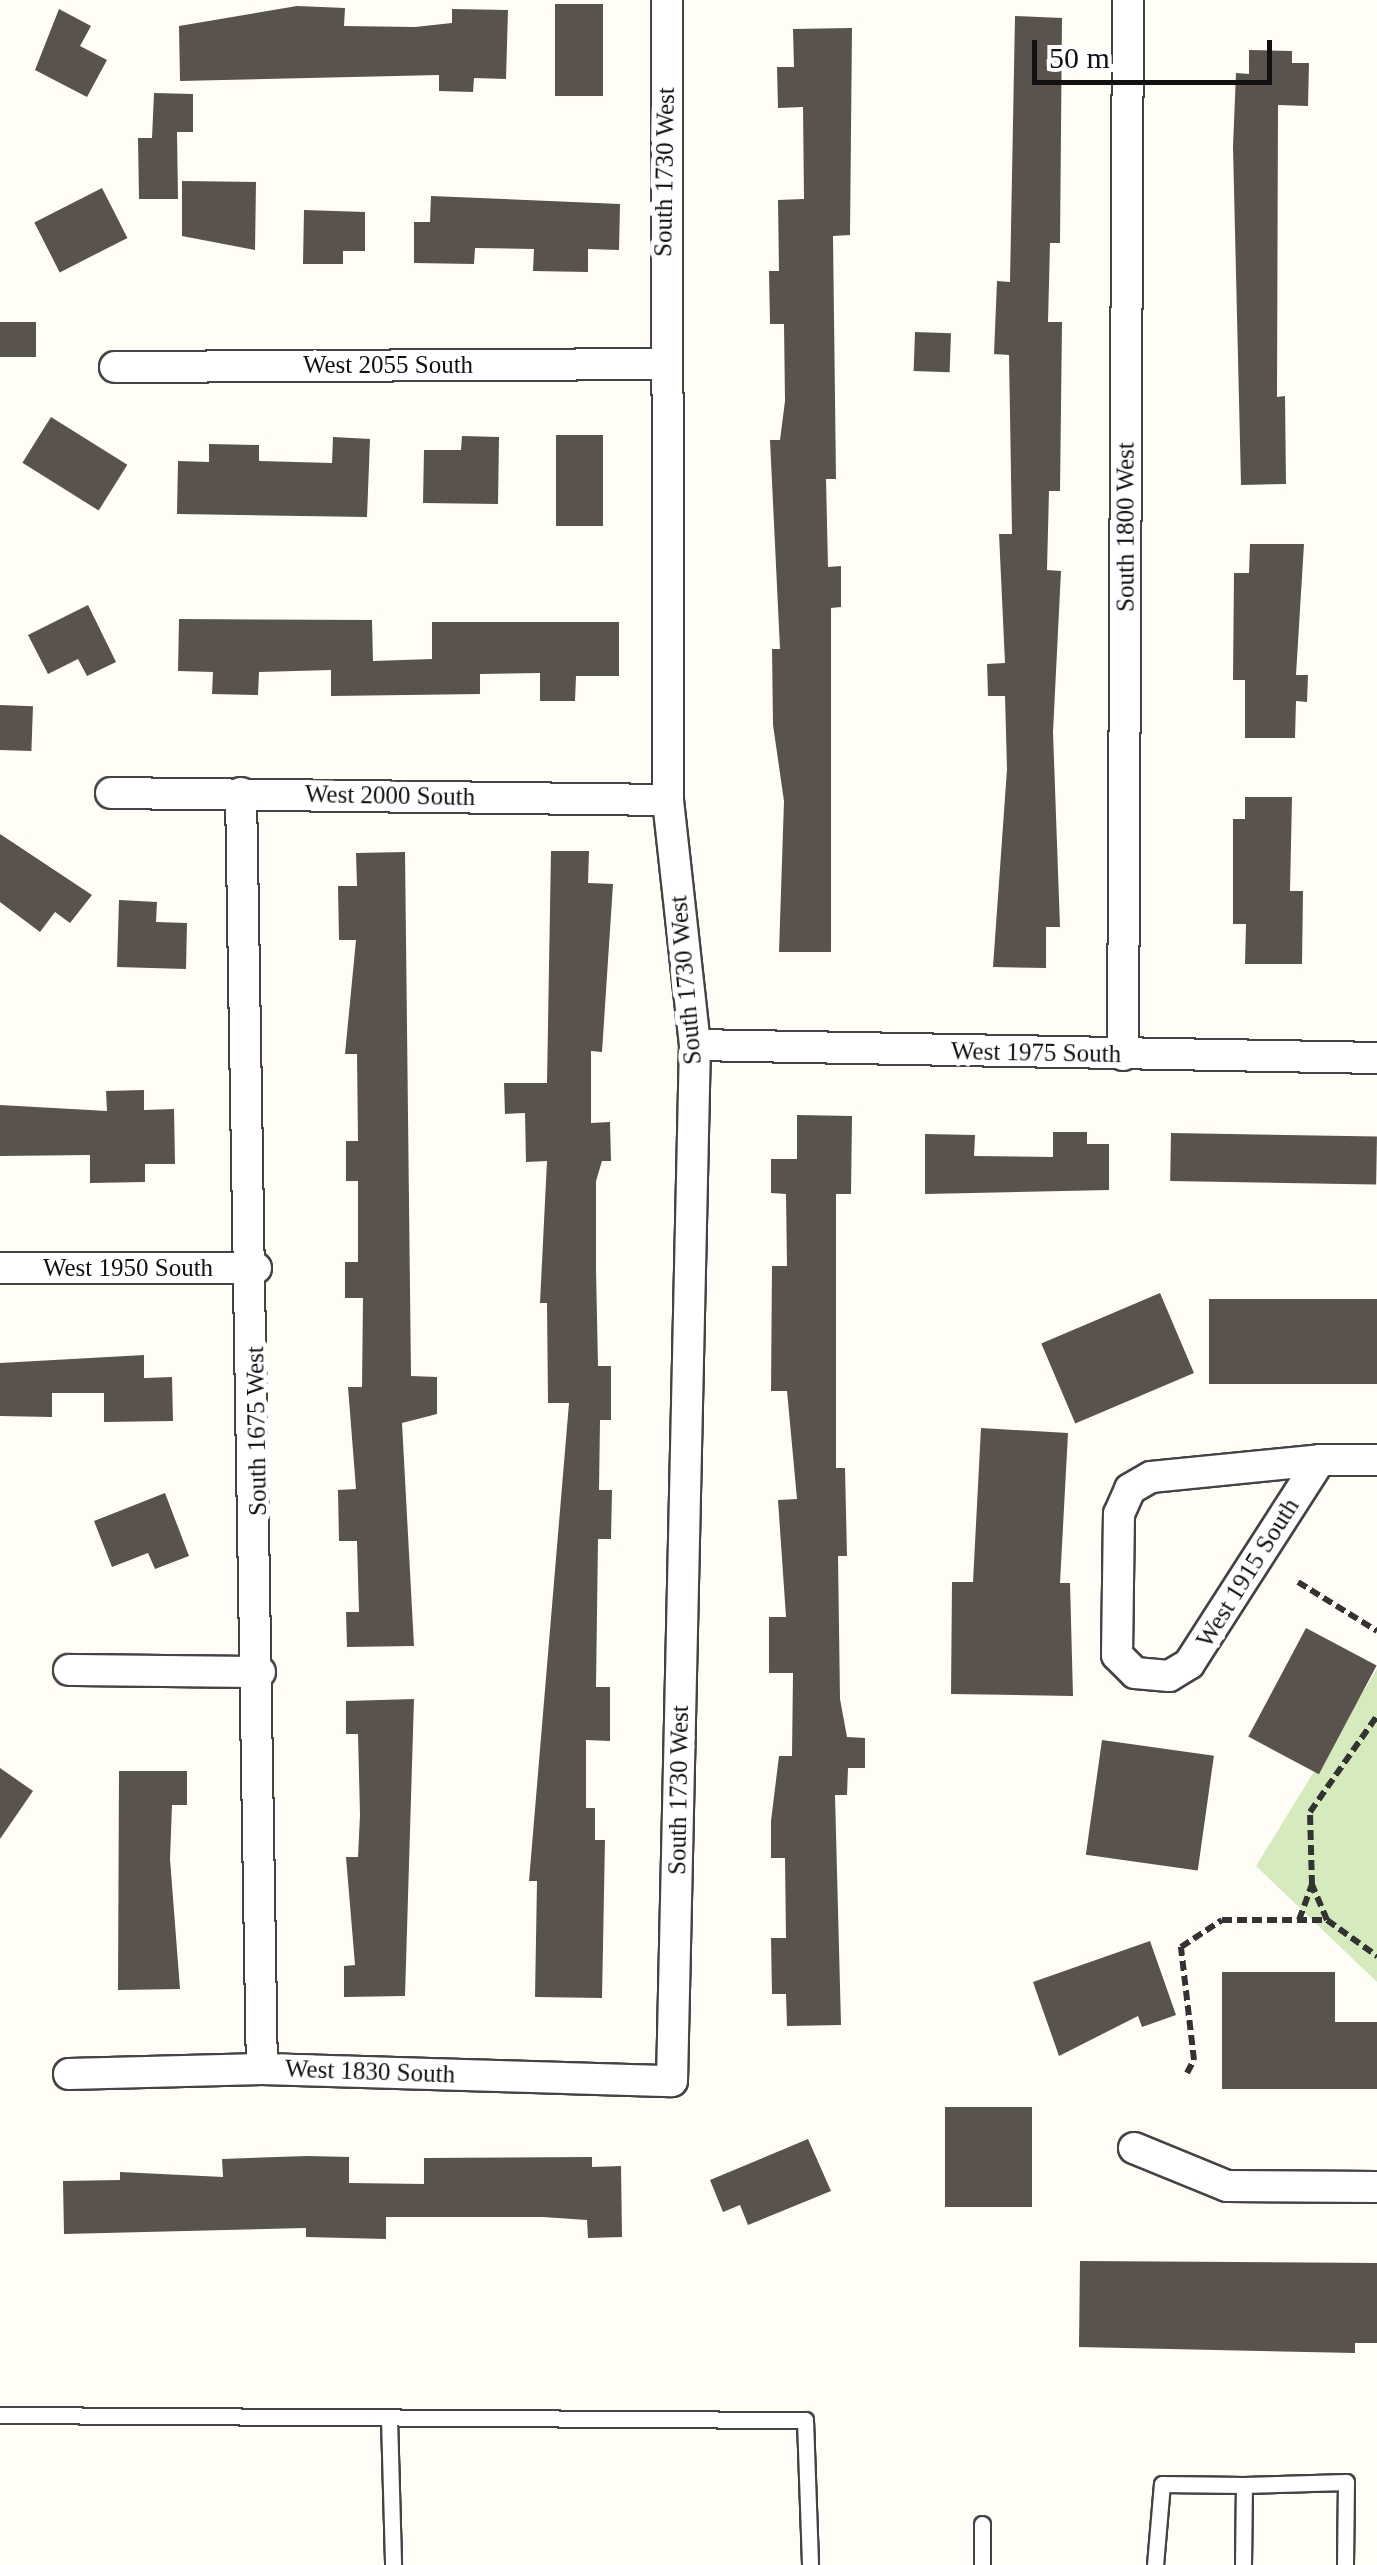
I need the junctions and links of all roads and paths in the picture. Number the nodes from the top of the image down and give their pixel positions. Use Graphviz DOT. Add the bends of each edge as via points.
graph roads {
  1 [pos="667,0"];
  2 [pos="1128,0"];
  3 [pos="662,364"];
  4 [pos="114,367"];
  5 [pos="111,793"];
  6 [pos="241,793"];
  7 [pos="668,800"];
  8 [pos="695,1045"];
  9 [pos="1123,1055"];
  10 [pos="1377,1058"];
  11 [pos="0,1268"];
  12 [pos="256,1268"];
  13 [pos="1320,1460"];
  14 [pos="1377,1460"];
  15 [pos="1298,1582"];
  16 [pos="1377,1631"];
  17 [pos="69,1670"];
  18 [pos="260,1672"];
  19 [pos="1377,1716"];
  20 [pos="1312,1885"];
  21 [pos="1299,1920"];
  22 [pos="1327,1920"];
  23 [pos="1377,1956"];
  24 [pos="262,2069"];
  25 [pos="1187,2073"];
  26 [pos="69,2074"];
  27 [pos="672,2081"];
  28 [pos="1134,2148"];
  29 [pos="1377,2186"];
  30 [pos="0,2415"];
  31 [pos="389,2418"];
  32 [pos="1244,2485"];
  33 [pos="982,2524"];
  34 [pos="393,2565"];
  35 [pos="810,2565"];
  36 [pos="982,2565"];
  37 [pos="1155,2565"];
  38 [pos="1243,2565"];
  39 [pos="1344,2565"];
  1 -- 3 [label="street, South 1730 West"];
  2 -- 9 [label="street, South 1800 West"];
  3 -- 4 [label="street, West 2055 South"];
  3 -- 7 [label="street, South 1730 West"];
  5 -- 6 [label="street, West 2000 South"];
  6 -- 7 [label="street, West 2000 South"];
  6 -- 12 [label="street, South 1675 West"];
  7 -- 8 [label="street, South 1730 West"];
  8 -- 9 [label="street, West 1975 South"];
  8 -- 27 [label="street, South 1730 West"];
  9 -- 10 [label="street, West 1975 South"];
  11 -- 12 [label="street, West 1950 South"];
  12 -- 18 [label="street, South 1675 West"];
  13 -- 13 [label="street, West 1915 South" via="1151,1476 1130,1489 1119,1514 1117,1655 1135,1673 1168,1676 1190,1664"];
  13 -- 14 [label="street, West 1915 South"];
  15 -- 16 [label="path"];
  17 -- 18 [label="street"];
  18 -- 24 [label="street, South 1675 West"];
  19 -- 20 [label="path" via="1310,1812"];
  20 -- 21 [label="path"];
  20 -- 22 [label="path"];
  21 -- 22 [label="path"];
  21 -- 25 [label="path" via="1222,1920 1181,1947 1194,2060"];
  22 -- 23 [label="path"];
  24 -- 26 [label="street, West 1830 South"];
  24 -- 27 [label="street, West 1830 South"];
  28 -- 29 [label="street" via="1227,2186"];
  30 -- 31 [label="lane"];
  31 -- 34 [label="lane"];
  31 -- 35 [label="lane" via="805,2420"];
  32 -- 37 [label="lane" via="1162,2484 1154,2497"];
  32 -- 38 [label="lane"];
  32 -- 39 [label="lane" via="1346,2482"];
  33 -- 36 [label="lane"];
}
